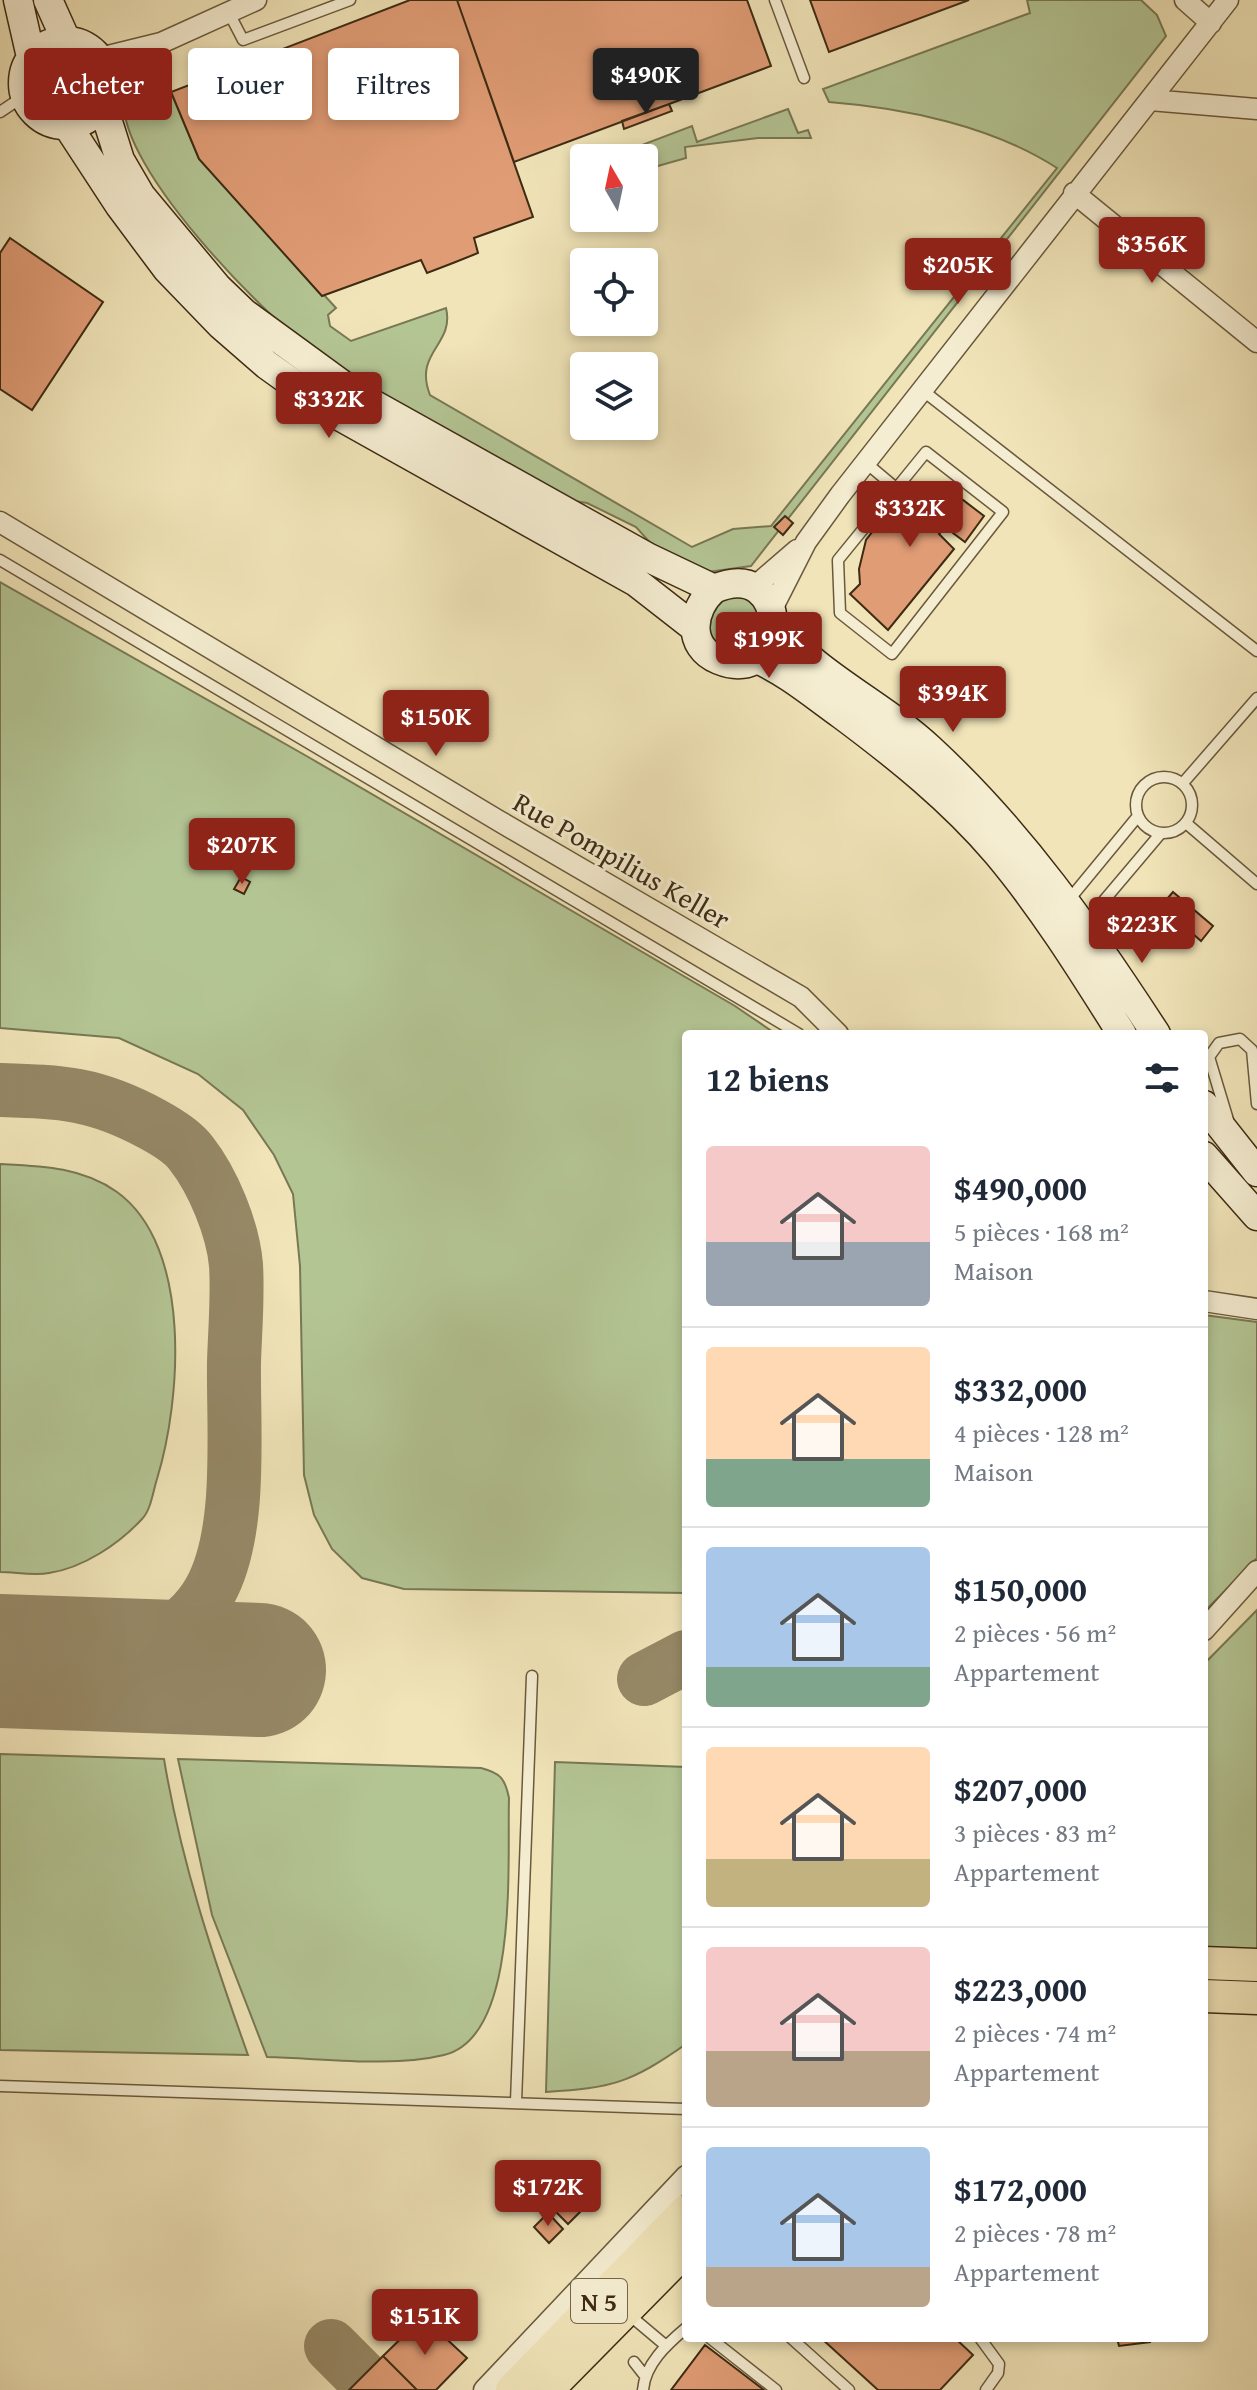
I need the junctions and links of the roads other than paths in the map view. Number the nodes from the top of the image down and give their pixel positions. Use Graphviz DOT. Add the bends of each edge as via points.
graph roads {
  1 [pos="18,0"];
  2 [pos="48,0"];
  3 [pos="256,0"];
  4 [pos="350,0"];
  5 [pos="775,0"];
  6 [pos="1185,0"];
  7 [pos="1228,0"];
  8 [pos="229,13"];
  9 [pos="1211,23"];
  10 [pos="66,40"];
  11 [pos="29,48"];
  12 [pos="40,48"];
  13 [pos="84,48"];
  14 [pos="154,48"];
  15 [pos="804,78"];
  16 [pos="24,96"];
  17 [pos="1150,100"];
  18 [pos="1257,109"];
  19 [pos="0,112"];
  20 [pos="49,120"];
  21 [pos="82,120"];
  22 [pos="111,120"];
  23 [pos="62,125"];
  24 [pos="1074,193"];
  25 [pos="1257,342"];
  26 [pos="920,389"];
  27 [pos="865,462"];
  28 [pos="897,489"];
  29 [pos="0,522"];
  30 [pos="0,560"];
  31 [pos="714,589"];
  32 [pos="767,607"];
  33 [pos="695,628"];
  34 [pos="1257,651"];
  35 [pos="755,658"];
  36 [pos="1257,698"];
  37 [pos="1183,783"];
  38 [pos="1138,816"];
  39 [pos="1186,823"];
  40 [pos="1161,833"];
  41 [pos="1257,884"];
  42 [pos="1076,912"];
  43 [pos="1057,935"];
  44 [pos="792,1030"];
  45 [pos="834,1030"];
  46 [pos="1119,1030"];
  47 [pos="1153,1030"];
  48 [pos="1257,1104"];
  49 [pos="1208,1110"];
  50 [pos="1208,1161"];
  51 [pos="1248,1162"];
  52 [pos="1257,1216"];
  53 [pos="1208,1302"];
  54 [pos="1257,1309"];
  55 [pos="1257,1571"];
  56 [pos="1208,1626"];
  57 [pos="532,1676"];
  58 [pos="1208,1963"];
  59 [pos="1257,1965"];
  60 [pos="1208,1996"];
  61 [pos="1257,1998"];
  62 [pos="0,2086"];
  63 [pos="516,2102"];
  64 [pos="682,2109"];
  65 [pos="682,2180"];
  66 [pos="682,2215"];
  67 [pos="682,2253"];
  68 [pos="625,2311"];
  69 [pos="682,2331"];
  70 [pos="715,2342"];
  71 [pos="795,2342"];
  72 [pos="983,2342"];
  73 [pos="665,2345"];
  74 [pos="634,2362"];
  75 [pos="645,2376"];
  76 [pos="484,2390"];
  77 [pos="512,2390"];
  78 [pos="547,2390"];
  79 [pos="643,2390"];
  80 [pos="776,2390"];
  81 [pos="849,2390"];
  82 [pos="986,2390"];
  1 -- 11 [label="main road"];
  2 -- 10 [label="main road"];
  3 -- 8 [label="street"];
  4 -- 8 [label="lane" via="243,40"];
  5 -- 15 [label="lane"];
  6 -- 9 [label="street"];
  7 -- 9 [label="street"];
  8 -- 14 [label="street"];
  9 -- 17 [label="street"];
  10 -- 12 [label="main road"];
  10 -- 13 [label="main road"];
  16 -- 19 [label="lane"];
  17 -- 18 [label="street"];
  17 -- 24 [label="street"];
  20 -- 23 [label="main road"];
  21 -- 23 [label="main road"];
  22 -- 31 [label="main road" via="120,160 141,196 244,313 355,394"];
  23 -- 33 [label="main road" via="167,269 267,365 334,413 636,582"];
  24 -- 25 [label="street"];
  24 -- 26 [label="street"];
  26 -- 27 [label="street"];
  26 -- 34 [label="lane"];
  27 -- 28 [label="lane"];
  27 -- 32 [label="street" via="806,542"];
  28 -- 28 [label="lane" via="838,560 840,613 892,654 1003,512 926,452"];
  29 -- 45 [label="street, Rue Pompilius Keller" via="801,997"];
  30 -- 44 [label="lane"];
  31 -- 32 [label="main road" via="733,584"];
  31 -- 33 [label="main road" via="699,606"];
  32 -- 35 [label="main road" via="770,643"];
  32 -- 42 [label="main road" via="797,648 900,721 960,776"];
  33 -- 35 [label="main road" via="712,657 733,664"];
  35 -- 43 [label="main road" via="782,671 881,744 942,797 997,853"];
  36 -- 37 [label="lane"];
  37 -- 38 [label="lane" via="1162,776 1143,785 1137,795"];
  37 -- 39 [label="lane" via="1193,802"];
  38 -- 40 [label="lane" via="1151,831"];
  38 -- 42 [label="lane"];
  39 -- 40 [label="lane"];
  39 -- 41 [label="lane"];
  40 -- 42 [label="lane"];
  42 -- 43 [label="lane"];
  42 -- 43 [label="lane"];
  42 -- 47 [label="main road"];
  43 -- 46 [label="main road"];
  48 -- 51 [label="lane" via="1252,1050 1240,1039 1219,1043 1211,1050 1211,1070"];
  49 -- 51 [label="main road"];
  50 -- 52 [label="main road"];
  53 -- 54 [label="street"];
  55 -- 56 [label="street"];
  57 -- 63 [label="lane"];
  58 -- 59 [label="main road"];
  60 -- 61 [label="main road"];
  62 -- 63 [label="lane"];
  63 -- 64 [label="lane"];
  65 -- 76 [label="street"];
  66 -- 77 [label="main road, N 5"];
  67 -- 68 [label="main road, N 5"];
  68 -- 73 [label="lane"];
  68 -- 78 [label="main road, N 5"];
  69 -- 73 [label="lane"];
  70 -- 80 [label="lane"];
  71 -- 81 [label="lane"];
  72 -- 82 [label="lane" via="999,2364"];
  73 -- 75 [label="lane"];
  74 -- 75 [label="lane"];
  75 -- 79 [label="lane"];
}
